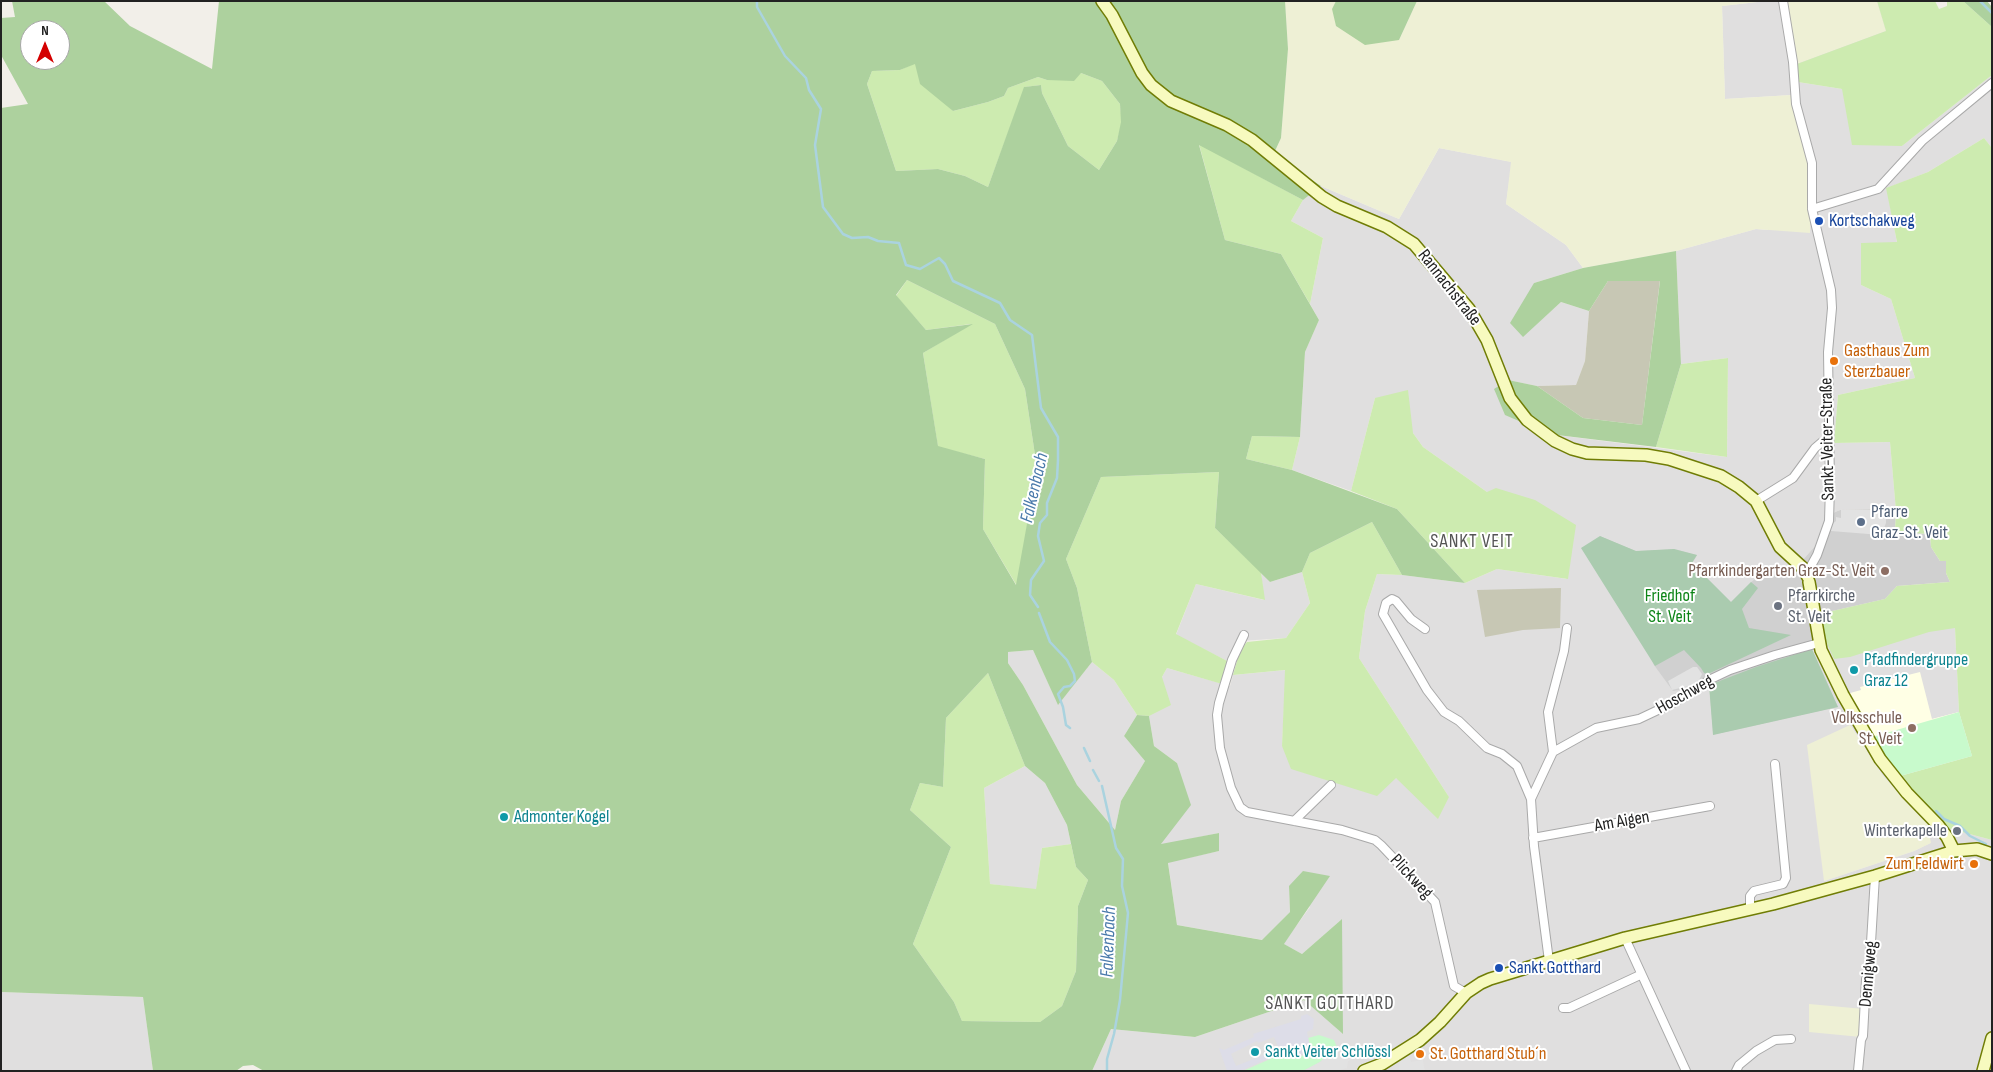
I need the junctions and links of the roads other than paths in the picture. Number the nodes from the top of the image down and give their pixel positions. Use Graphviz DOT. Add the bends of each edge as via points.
graph roads {
  1 [pos="1102,1"];
  2 [pos="1783,1"];
  3 [pos="1992,83"];
  4 [pos="1812,209"];
  5 [pos="1829,440"];
  6 [pos="1756,501"];
  7 [pos="1808,577"];
  8 [pos="1567,628"];
  9 [pos="1425,630"];
  10 [pos="1244,635"];
  11 [pos="1820,643"];
  12 [pos="1553,752"];
  13 [pos="1775,764"];
  14 [pos="1331,785"];
  15 [pos="1531,799"];
  16 [pos="1710,806"];
  17 [pos="1294,821"];
  18 [pos="1533,838"];
  19 [pos="1954,851"];
  20 [pos="1992,854"];
  21 [pos="1875,876"];
  22 [pos="1750,910"];
  23 [pos="1625,938"];
  24 [pos="1549,961"];
  25 [pos="1640,975"];
  26 [pos="1466,993"];
  27 [pos="1563,1008"];
  28 [pos="1992,1038"];
  29 [pos="1790,1039"];
  30 [pos="1385,1067"];
  31 [pos="1364,1071"];
  32 [pos="1686,1071"];
  33 [pos="1736,1071"];
  34 [pos="1858,1071"];
  35 [pos="1983,1071"];
  1 -- 6 [label="street, Rannachstraße" via="1142,73 1171,101 1227,125 1252,140 1322,197 1387,227 1414,244 1469,309 1488,340 1510,398 1527,420 1541,431 1555,441 1587,453 1669,459 1721,476"];
  2 -- 4 [label="street, Sankt-Veiter-Straße" via="1796,104 1812,163"];
  3 -- 4 [label="street" via="1922,141 1878,189"];
  4 -- 5 [label="street, Sankt-Veiter-Straße" via="1831,290"];
  5 -- 6 [label="street" via="1815,448 1794,478"];
  5 -- 7 [label="street, Sankt-Veiter-Straße" via="1829,521"];
  6 -- 7 [label="street, Rannachstraße" via="1780,547"];
  7 -- 11 [label="street"];
  8 -- 12 [label="street" via="1548,712"];
  9 -- 15 [label="street" via="1396,601 1392,599 1386,603 1383,614 1427,690 1444,712 1459,721 1487,748 1502,754 1517,766"];
  10 -- 17 [label="street, Plickweg" via="1232,660 1217,715 1218,737 1231,788 1240,807 1247,812"];
  11 -- 12 [label="street, Hoschweg" via="1730,670 1639,719 1596,728"];
  11 -- 19 [label="street" via="1842,695 1867,740 1895,780 1947,837"];
  12 -- 15 [label="street"];
  13 -- 22 [label="street" via="1786,878 1783,884 1754,891 1750,896"];
  14 -- 17 [label="street"];
  15 -- 18 [label="street"];
  16 -- 18 [label="street, Am Aigen"];
  17 -- 26 [label="street, Plickweg" via="1351,833 1381,844 1435,902 1454,986"];
  18 -- 24 [label="street"];
  19 -- 20 [label="street" via="1977,849"];
  19 -- 21 [label="street"];
  21 -- 22 [label="street"];
  21 -- 34 [label="street, Dennigweg" via="1869,976 1866,979"];
  22 -- 23 [label="street"];
  23 -- 24 [label="street"];
  23 -- 25 [label="street"];
  24 -- 26 [label="street" via="1490,979"];
  25 -- 27 [label="street"];
  25 -- 32 [label="street"];
  26 -- 30 [label="street" via="1426,1035"];
  28 -- 35 [label="street"];
  29 -- 33 [label="street" via="1776,1040 1756,1051"];
  30 -- 31 [label="street"];
}
